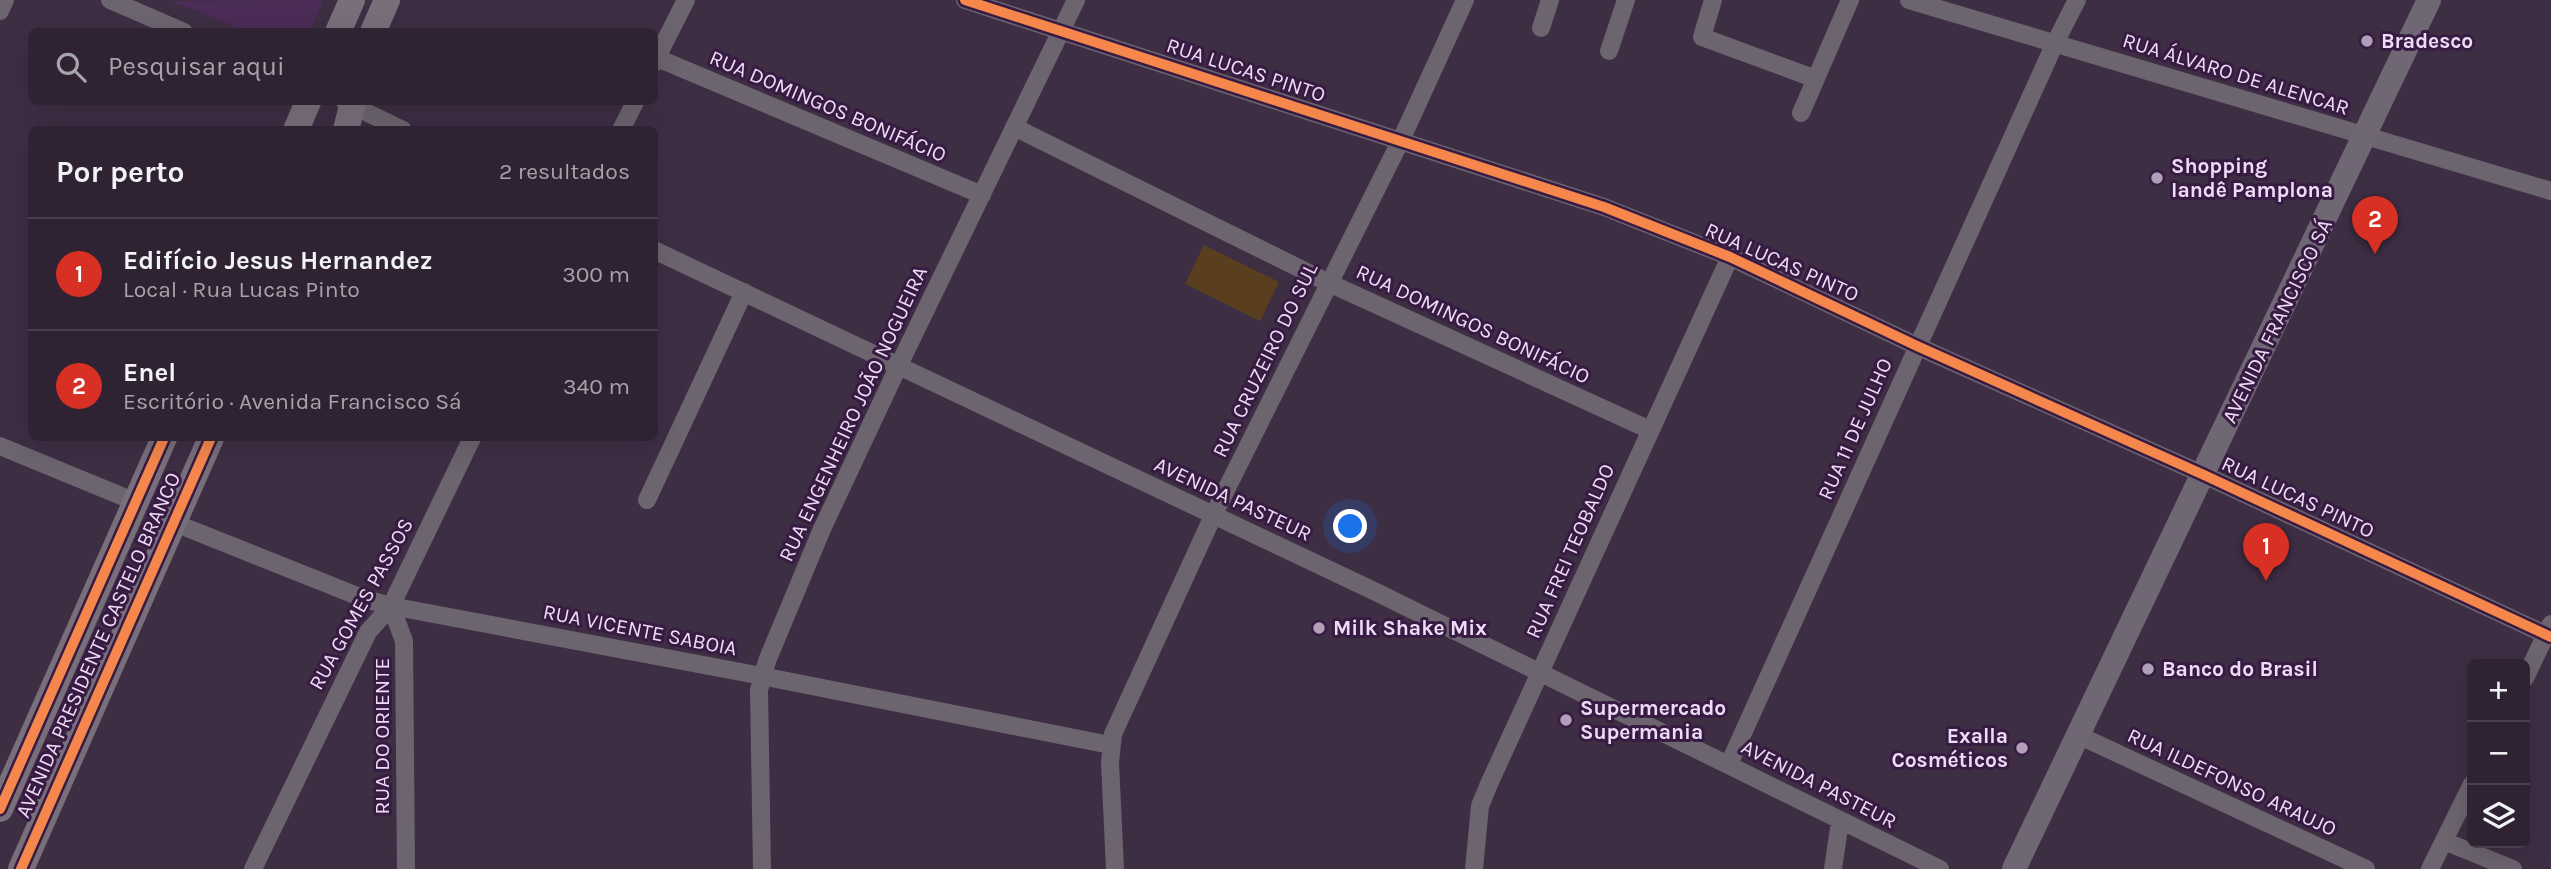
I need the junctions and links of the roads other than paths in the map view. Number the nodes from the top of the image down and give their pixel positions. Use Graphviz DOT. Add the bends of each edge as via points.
graph roads {
  1 [pos="5,0"];
  2 [pos="110,0"];
  3 [pos="352,0"];
  4 [pos="387,0"];
  5 [pos="686,0"];
  6 [pos="965,0"];
  7 [pos="1076,0"];
  8 [pos="1465,0"];
  9 [pos="1550,0"];
  10 [pos="1626,0"];
  11 [pos="1713,0"];
  12 [pos="1850,0"];
  13 [pos="1909,0"];
  14 [pos="2077,0"];
  15 [pos="2429,0"];
  16 [pos="0,11"];
  17 [pos="175,28"];
  18 [pos="340,28"];
  19 [pos="375,28"];
  20 [pos="1541,28"];
  21 [pos="1061,32"];
  22 [pos="2055,43"];
  23 [pos="1609,51"];
  24 [pos="658,56"];
  25 [pos="658,61"];
  26 [pos="1816,79"];
  27 [pos="307,105"];
  28 [pos="634,105"];
  29 [pos="355,113"];
  30 [pos="1801,113"];
  31 [pos="298,126"];
  32 [pos="392,126"];
  33 [pos="623,126"];
  34 [pos="1014,127"];
  35 [pos="2365,136"];
  36 [pos="1401,140"];
  37 [pos="2551,191"];
  38 [pos="982,195"];
  39 [pos="658,252"];
  40 [pos="1730,257"];
  41 [pos="1329,283"];
  42 [pos="744,292"];
  43 [pos="1917,346"];
  44 [pos="899,365"];
  45 [pos="1650,430"];
  46 [pos="163,441"];
  47 [pos="210,441"];
  48 [pos="471,441"];
  49 [pos="0,446"];
  50 [pos="2204,475"];
  51 [pos="647,500"];
  52 [pos="136,502"];
  53 [pos="1213,516"];
  54 [pos="172,522"];
  55 [pos="391,606"];
  56 [pos="2549,632"];
  57 [pos="2530,668"];
  58 [pos="1540,673"];
  59 [pos="762,676"];
  60 [pos="2078,735"];
  61 [pos="1110,746"];
  62 [pos="1730,764"];
  63 [pos="5,782"];
  64 [pos="2472,785"];
  65 [pos="0,809"];
  66 [pos="1840,821"];
  67 [pos="2444,841"];
  68 [pos="21,869"];
  69 [pos="253,869"];
  70 [pos="406,869"];
  71 [pos="762,869"];
  72 [pos="1115,869"];
  73 [pos="1474,869"];
  74 [pos="1833,869"];
  75 [pos="1940,869"];
  76 [pos="2014,869"];
  77 [pos="2366,869"];
  78 [pos="2430,869"];
  79 [pos="2513,869"];
  1 -- 16 [label="street"];
  2 -- 17 [label="street"];
  3 -- 18 [label="main road"];
  4 -- 19 [label="main road"];
  5 -- 24 [label="street"];
  6 -- 21 [label="street, RUA LUCAS PINTO"];
  7 -- 21 [label="street, RUA ENGENHEIRO JOÃO NOGUEIRA"];
  8 -- 36 [label="street, RUA CRUZEIRO DO SUL"];
  9 -- 20 [label="street"];
  10 -- 23 [label="street"];
  11 -- 26 [label="street" via="1702,37"];
  12 -- 26 [label="street"];
  13 -- 22 [label="street, RUA ÁLVARO DE ALENCAR"];
  14 -- 22 [label="street, RUA 11 DE JULHO"];
  15 -- 35 [label="main road, AVENIDA FRANCISCO SÁ"];
  21 -- 34 [label="street, RUA ENGENHEIRO JOÃO NOGUEIRA"];
  21 -- 36 [label="street, RUA LUCAS PINTO"];
  22 -- 35 [label="street, RUA ÁLVARO DE ALENCAR"];
  22 -- 43 [label="street, RUA 11 DE JULHO"];
  25 -- 38 [label="street, RUA DOMINGOS BONIFÁCIO"];
  26 -- 30 [label="street"];
  27 -- 31 [label="main road"];
  28 -- 33 [label="street"];
  29 -- 32 [label="street"];
  34 -- 38 [label="street, RUA ENGENHEIRO JOÃO NOGUEIRA"];
  34 -- 41 [label="street, RUA DOMINGOS BONIFÁCIO"];
  35 -- 37 [label="street, RUA ÁLVARO DE ALENCAR"];
  35 -- 50 [label="main road, AVENIDA FRANCISCO SÁ"];
  36 -- 40 [label="street, RUA LUCAS PINTO" via="1604,207"];
  36 -- 41 [label="street, RUA CRUZEIRO DO SUL"];
  38 -- 44 [label="street, RUA ENGENHEIRO JOÃO NOGUEIRA"];
  39 -- 42 [label="street, AVENIDA PASTEUR"];
  40 -- 43 [label="street, RUA LUCAS PINTO"];
  40 -- 45 [label="street, RUA FREI TEOBALDO"];
  41 -- 45 [label="street, RUA DOMINGOS BONIFÁCIO"];
  41 -- 53 [label="street, RUA CRUZEIRO DO SUL"];
  42 -- 44 [label="street, AVENIDA PASTEUR"];
  42 -- 51 [label="street"];
  43 -- 50 [label="street, RUA LUCAS PINTO"];
  43 -- 62 [label="street, RUA 11 DE JULHO"];
  44 -- 53 [label="street, AVENIDA PASTEUR"];
  44 -- 59 [label="street, RUA ENGENHEIRO JOÃO NOGUEIRA" via="806,566"];
  45 -- 58 [label="street, RUA FREI TEOBALDO"];
  46 -- 52 [label="main road, AVENIDA PRESIDENTE CASTELO BRANCO"];
  47 -- 54 [label="main road, AVENIDA PRESIDENTE CASTELO BRANCO"];
  48 -- 55 [label="street, RUA GOMES PASSOS"];
  49 -- 52 [label="street"];
  50 -- 56 [label="street, RUA LUCAS PINTO"];
  50 -- 60 [label="main road, AVENIDA FRANCISCO SÁ"];
  52 -- 63 [label="main road, AVENIDA PRESIDENTE CASTELO BRANCO"];
  53 -- 58 [label="street, AVENIDA PASTEUR"];
  53 -- 61 [label="street, RUA CRUZEIRO DO SUL"];
  54 -- 55 [label="street, RUA VICENTE SABOIA"];
  54 -- 68 [label="main road, AVENIDA PRESIDENTE CASTELO BRANCO"];
  55 -- 59 [label="street, RUA VICENTE SABOIA"];
  55 -- 69 [label="street, RUA GOMES PASSOS" via="368,632"];
  55 -- 70 [label="street, RUA DO ORIENTE" via="404,641"];
  56 -- 57 [label="street"];
  58 -- 62 [label="street, AVENIDA PASTEUR"];
  58 -- 73 [label="street, RUA FREI TEOBALDO" via="1480,806"];
  59 -- 61 [label="street, RUA VICENTE SABOIA"];
  59 -- 71 [label="street, RUA ENGENHEIRO JOÃO NOGUEIRA"];
  60 -- 76 [label="main road, AVENIDA FRANCISCO SÁ"];
  60 -- 77 [label="street, RUA ILDEFONSO ARAUJO"];
  61 -- 72 [label="street, RUA CRUZEIRO DO SUL"];
  62 -- 66 [label="street, AVENIDA PASTEUR"];
  63 -- 65 [label="main road, AVENIDA PRESIDENTE CASTELO BRANCO"];
  64 -- 67 [label="street"];
  66 -- 74 [label="street"];
  66 -- 75 [label="street, AVENIDA PASTEUR"];
  67 -- 78 [label="street"];
  67 -- 79 [label="street"];
}
